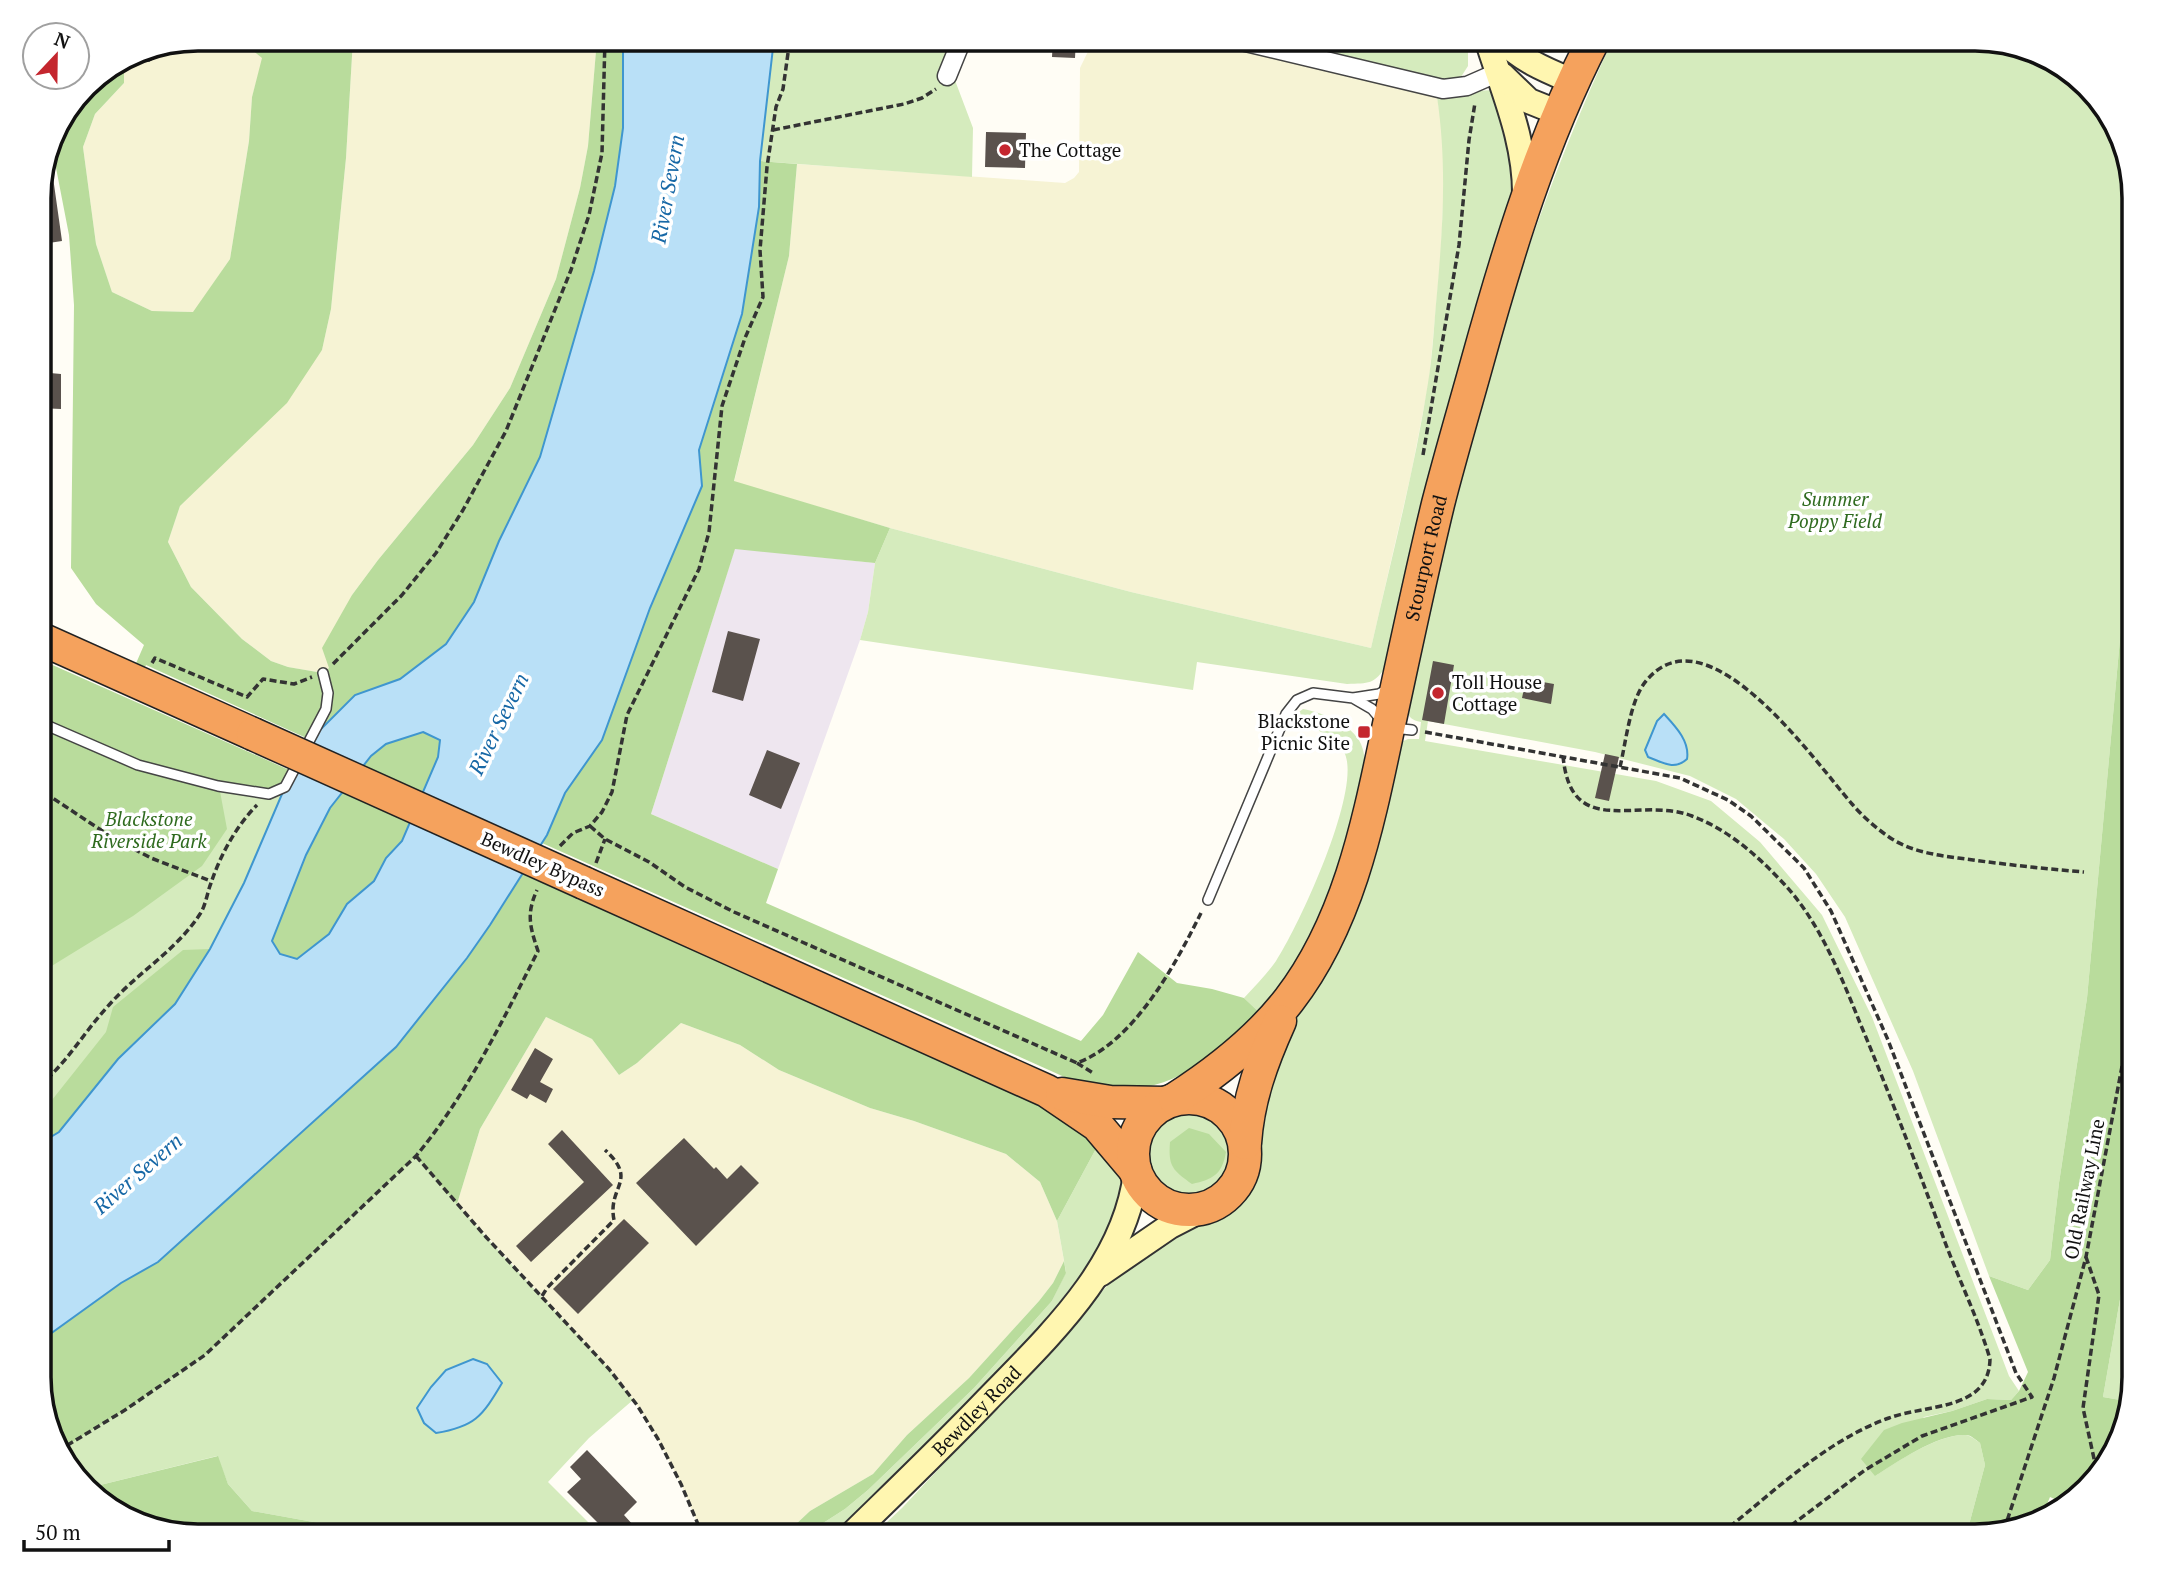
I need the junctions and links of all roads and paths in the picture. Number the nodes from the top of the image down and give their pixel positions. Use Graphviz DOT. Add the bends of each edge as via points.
graph roads {
  1 [pos="605,51"];
  2 [pos="788,51"];
  3 [pos="957,51"];
  4 [pos="1286,51"];
  5 [pos="1488,51"];
  6 [pos="1513,51"];
  7 [pos="1587,51"];
  8 [pos="947,76"];
  9 [pos="1489,77"];
  10 [pos="1572,81"];
  11 [pos="1559,113"];
  12 [pos="773,130"];
  13 [pos="1525,200"];
  14 [pos="1422,461"];
  15 [pos="51,643"];
  16 [pos="323,673"];
  17 [pos="152,681"];
  18 [pos="1398,682"];
  19 [pos="1353,698"];
  20 [pos="51,727"];
  21 [pos="1400,729"];
  22 [pos="1563,756"];
  23 [pos="1620,767"];
  24 [pos="269,794"];
  25 [pos="51,797"];
  26 [pos="590,826"];
  27 [pos="605,839"];
  28 [pos="558,848"];
  29 [pos="2084,872"];
  30 [pos="589,876"];
  31 [pos="211,881"];
  32 [pos="540,884"];
  33 [pos="1208,900"];
  34 [pos="1289,1000"];
  35 [pos="2122,1066"];
  36 [pos="51,1076"];
  37 [pos="1046,1091"];
  38 [pos="1170,1101"];
  39 [pos="1245,1143"];
  40 [pos="605,1150"];
  41 [pos="416,1156"];
  42 [pos="1136,1171"];
  43 [pos="1202,1209"];
  44 [pos="2086,1257"];
  45 [pos="1096,1277"];
  46 [pos="542,1296"];
  47 [pos="68,1445"];
  48 [pos="2095,1463"];
  49 [pos="2007,1520"];
  50 [pos="699,1524"];
  51 [pos="862,1524"];
  52 [pos="1733,1524"];
  53 [pos="1793,1524"];
  1 -- 16 [label="path" via="602,153 589,215 506,431 436,553 402,595"];
  2 -- 12 [label="path"];
  3 -- 8 [label="street"];
  4 -- 9 [label="street" via="1437,88 1454,89"];
  5 -- 9 [label="main road"];
  6 -- 10 [label="main road"];
  7 -- 10 [label="highway, Stourport Road"];
  8 -- 12 [label="path" via="922,98"];
  9 -- 11 [label="main road"];
  9 -- 13 [label="main road" via="1521,151"];
  9 -- 14 [label="path" via="1469,140 1459,245"];
  10 -- 11 [label="highway, Stourport Road"];
  11 -- 13 [label="highway, Stourport Road"];
  12 -- 26 [label="path" via="760,250 763,297 722,406 706,544 699,569 627,715 612,792"];
  13 -- 18 [label="highway, Stourport Road" via="1439,501"];
  15 -- 17 [label="highway, Bewdley Bypass"];
  16 -- 17 [label="path" via="294,684 263,679 247,697 155,658"];
  16 -- 24 [label="lane" via="326,709 285,787"];
  17 -- 30 [label="highway, Bewdley Bypass, bridge" via="253,734"];
  18 -- 19 [label="lane" via="1379,694"];
  18 -- 21 [label="highway, Stourport Road"];
  19 -- 21 [label="lane"];
  19 -- 33 [label="lane" via="1313,693 1297,700 1286,714"];
  20 -- 24 [label="lane" via="138,765"];
  21 -- 22 [label="path"];
  21 -- 34 [label="highway, Stourport Road" via="1347,890 1322,945"];
  22 -- 23 [label="path"];
  22 -- 52 [label="path" via="1571,790 1588,806 1609,812 1669,810 1720,829 1766,866 1804,911 1830,954 1874,1056 1990,1359 1990,1374 1969,1398 1910,1410 1854,1433"];
  23 -- 29 [label="path" via="1636,698 1645,682 1659,668 1689,660 1736,679 1783,723 1853,806 1893,840 1922,852"];
  23 -- 53 [label="path" via="1680,778 1728,800 1772,835 1818,889 1888,1040 2016,1373 2032,1396 1922,1436 1865,1470"];
  24 -- 31 [label="path" via="242,820"];
  25 -- 31 [label="path" via="122,843"];
  26 -- 27 [label="path"];
  26 -- 28 [label="path" via="573,833"];
  27 -- 30 [label="path"];
  27 -- 33 [label="path" via="734,912 1077,1063 1093,1057 1124,1032 1181,952"];
  30 -- 37 [label="highway, Bewdley Bypass"];
  31 -- 36 [label="path" via="203,910 191,928 109,1004"];
  32 -- 41 [label="path" via="530,907 530,927 538,951 442,1126"];
  34 -- 38 [label="highway, Stourport Road" via="1227,1063"];
  34 -- 39 [label="highway, Stourport Road" via="1255,1081"];
  35 -- 44 [label="path, Old Railway Line"];
  37 -- 38 [label="highway, Bewdley Bypass" via="1110,1102"];
  37 -- 42 [label="highway, Bewdley Bypass" via="1097,1125"];
  38 -- 39 [label="highway" via="1202,1099 1217,1105 1235,1121"];
  38 -- 42 [label="highway" via="1151,1112 1141,1125 1133,1157"];
  39 -- 43 [label="highway" via="1241,1177 1225,1197"];
  40 -- 46 [label="path" via="622,1172 611,1206 614,1220"];
  41 -- 46 [label="path"];
  41 -- 47 [label="path" via="205,1355"];
  42 -- 43 [label="highway" via="1151,1196 1184,1210"];
  42 -- 45 [label="main road, Bewdley Road" via="1129,1213"];
  43 -- 45 [label="main road, Bewdley Road"];
  44 -- 48 [label="path" via="2099,1294 2083,1408"];
  44 -- 49 [label="path, Old Railway Line" via="2054,1378"];
  45 -- 51 [label="main road, Bewdley Road" via="1027,1358"];
  46 -- 50 [label="path" via="637,1405"];
}
